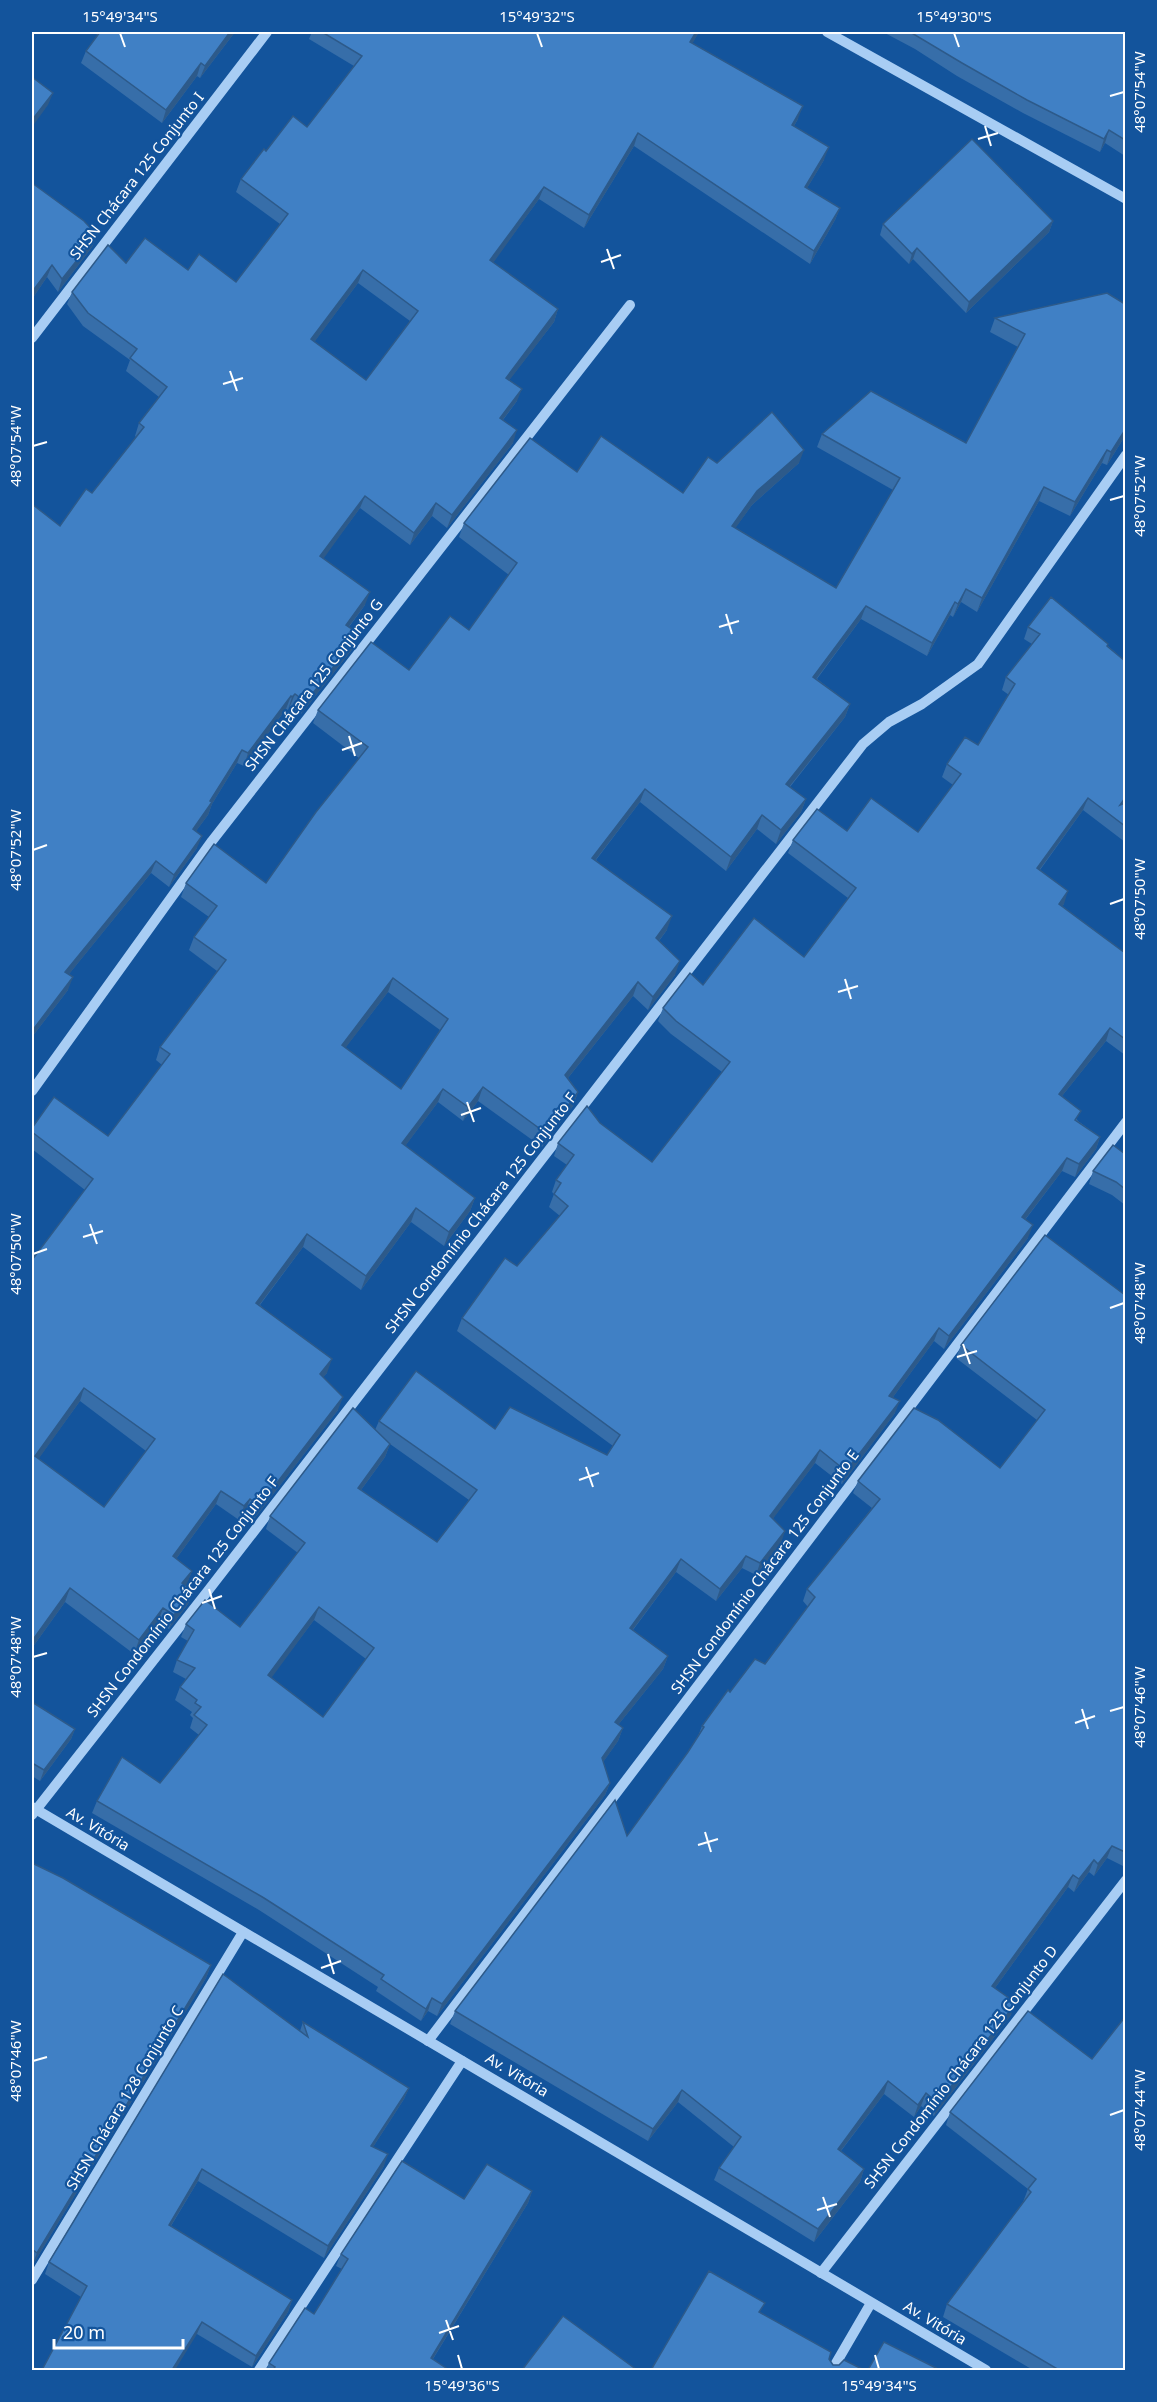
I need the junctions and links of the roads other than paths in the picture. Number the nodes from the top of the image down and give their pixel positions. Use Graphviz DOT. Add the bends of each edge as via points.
graph roads {
  1 [pos="267,32"];
  2 [pos="827,32"];
  3 [pos="1125,199"];
  4 [pos="630,305"];
  5 [pos="32,338"];
  6 [pos="1125,455"];
  7 [pos="32,1091"];
  8 [pos="1125,1122"];
  9 [pos="32,1810"];
  10 [pos="1125,1880"];
  11 [pos="243,1932"];
  12 [pos="428,2041"];
  13 [pos="462,2061"];
  14 [pos="821,2273"];
  15 [pos="32,2280"];
  16 [pos="871,2303"];
  17 [pos="259,2370"];
  18 [pos="832,2370"];
  19 [pos="986,2370"];
  1 -- 5 [label="street, SHSN Chácara 125 Conjunto I"];
  2 -- 3 [label="street"];
  4 -- 7 [label="street, SHSN Chácara 125 Conjunto G" via="212,841"];
  6 -- 9 [label="street, SHSN Condomínio Chácara 125 Conjunto F" via="978,664 922,705 889,722 863,744 207,1592"];
  8 -- 12 [label="street, SHSN Condomínio Chácara 125 Conjunto E"];
  9 -- 11 [label="street, Av. Vitória"];
  10 -- 14 [label="street, SHSN Condomínio Chácara 125 Conjunto D"];
  11 -- 12 [label="street, Av. Vitória"];
  11 -- 15 [label="street, SHSN Chácara 128 Conjunto C"];
  12 -- 13 [label="street, Av. Vitória"];
  13 -- 14 [label="street, Av. Vitória"];
  13 -- 17 [label="street"];
  14 -- 16 [label="street, Av. Vitória"];
  16 -- 18 [label="street"];
  16 -- 19 [label="street, Av. Vitória"];
}
